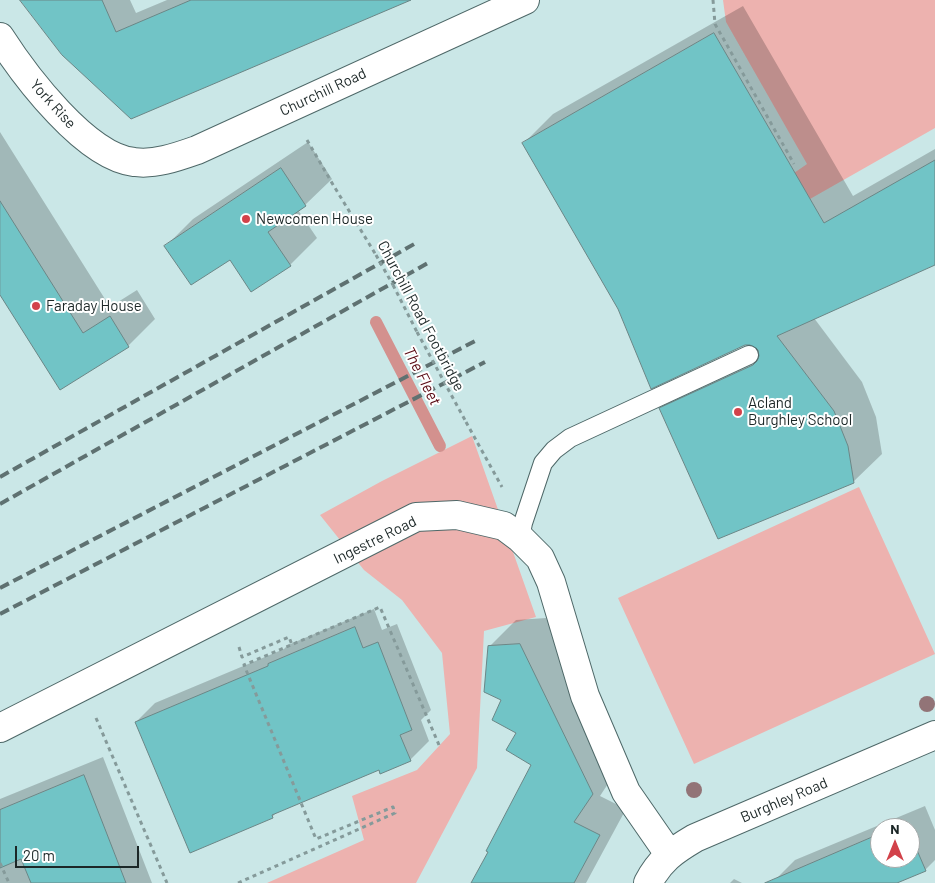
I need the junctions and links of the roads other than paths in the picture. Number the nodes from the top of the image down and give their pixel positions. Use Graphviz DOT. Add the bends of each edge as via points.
graph roads {
  1 [pos="525,0"];
  2 [pos="0,37"];
  3 [pos="117,158"];
  4 [pos="749,355"];
  5 [pos="522,530"];
  6 [pos="0,728"];
  7 [pos="935,735"];
  8 [pos="669,854"];
  9 [pos="648,883"];
  1 -- 3 [label="street, Churchill Road" via="186,154 146,163"];
  2 -- 3 [label="street, York Rise" via="63,117 94,145"];
  4 -- 5 [label="lane" via="570,438 554,450 543,463"];
  5 -- 6 [label="street, Ingestre Road" via="457,516 416,518"];
  5 -- 8 [label="street, Ingestre Road" via="552,582 585,696 626,792"];
  7 -- 8 [label="street, Burghley Road" via="695,838"];
  8 -- 9 [label="street, Burghley Road"];
}
